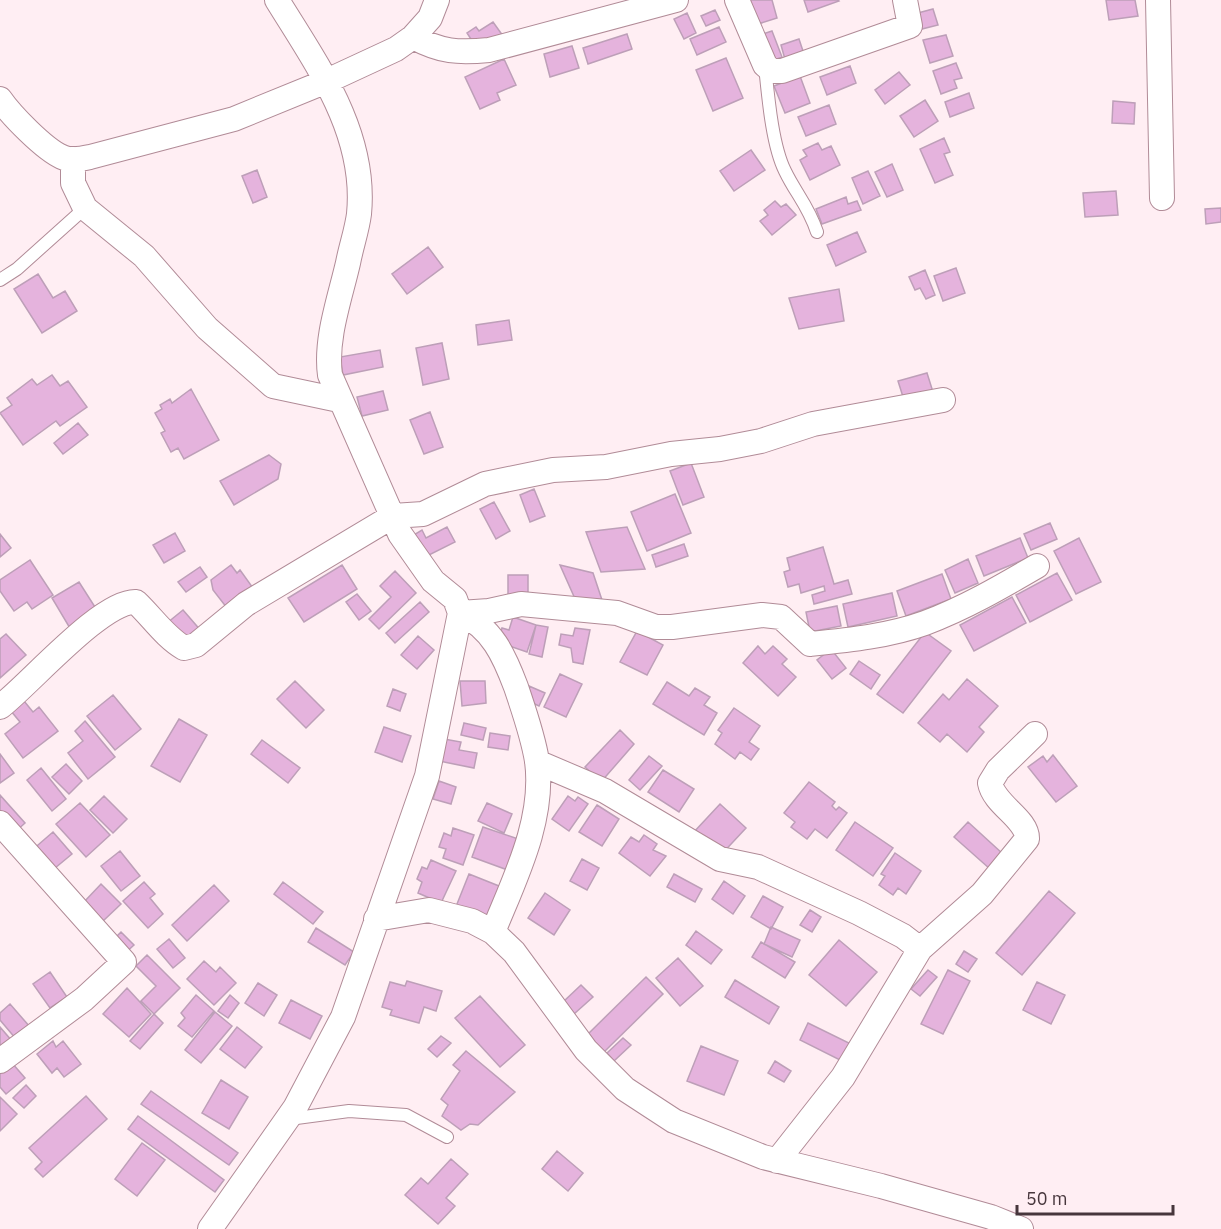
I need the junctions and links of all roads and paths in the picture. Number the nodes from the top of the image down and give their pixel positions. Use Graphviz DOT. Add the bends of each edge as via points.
graph roads {
  1 [pos="277,0"];
  2 [pos="437,0"];
  3 [pos="676,0"];
  4 [pos="737,0"];
  5 [pos="904,0"];
  6 [pos="1158,0"];
  7 [pos="413,37"];
  8 [pos="765,64"];
  9 [pos="327,81"];
  10 [pos="0,99"];
  11 [pos="72,159"];
  12 [pos="1162,198"];
  13 [pos="85,208"];
  14 [pos="817,232"];
  15 [pos="0,280"];
  16 [pos="339,400"];
  17 [pos="944,400"];
  18 [pos="393,516"];
  19 [pos="1037,566"];
  20 [pos="460,613"];
  21 [pos="0,707"];
  22 [pos="1035,734"];
  23 [pos="537,762"];
  24 [pos="0,823"];
  25 [pos="376,919"];
  26 [pos="493,932"];
  27 [pos="920,949"];
  28 [pos="0,1061"];
  29 [pos="288,1119"];
  30 [pos="447,1137"];
  31 [pos="777,1161"];
  32 [pos="210,1229"];
  33 [pos="1021,1229"];
  1 -- 9 [label="street"];
  2 -- 7 [label="street" via="430,18"];
  3 -- 7 [label="street" via="489,50 435,48"];
  4 -- 8 [label="street"];
  5 -- 8 [label="street" via="910,26 782,71 772,71"];
  6 -- 12 [label="street"];
  7 -- 9 [label="street"];
  8 -- 14 [label="lane" via="771,115 784,170 809,208"];
  9 -- 11 [label="street" via="234,119"];
  9 -- 16 [label="street" via="347,123 358,185 359,214 329,348 330,375"];
  10 -- 11 [label="street" via="40,140 61,157"];
  11 -- 13 [label="street" via="73,183"];
  13 -- 15 [label="lane"];
  13 -- 16 [label="street" via="144,256 207,328 273,386"];
  16 -- 18 [label="street"];
  17 -- 18 [label="street" via="813,424 720,449 606,467 553,470 485,484 423,514"];
  18 -- 20 [label="street" via="417,562 454,599"];
  18 -- 21 [label="street" via="246,604 196,645 184,648 174,642 136,602 120,604 67,645"];
  19 -- 20 [label="street" via="924,624 861,639 810,644 781,617 762,615 656,627 617,613 521,604"];
  20 -- 23 [label="street" via="474,619 490,634 505,656"];
  20 -- 25 [label="street" via="427,776"];
  22 -- 27 [label="street" via="990,783 995,797 1020,824 1027,839 982,894"];
  23 -- 26 [label="street" via="531,834"];
  23 -- 27 [label="street" via="605,791 720,859 758,867 859,913"];
  24 -- 28 [label="street" via="124,962 84,999"];
  25 -- 26 [label="street" via="429,910 465,918"];
  25 -- 29 [label="street" via="343,1017"];
  26 -- 31 [label="street" via="514,952 586,1050 625,1089 674,1121"];
  27 -- 31 [label="street" via="843,1077"];
  29 -- 30 [label="lane" via="349,1112 406,1115"];
  29 -- 32 [label="street"];
  31 -- 33 [label="street" via="991,1217"];
}
